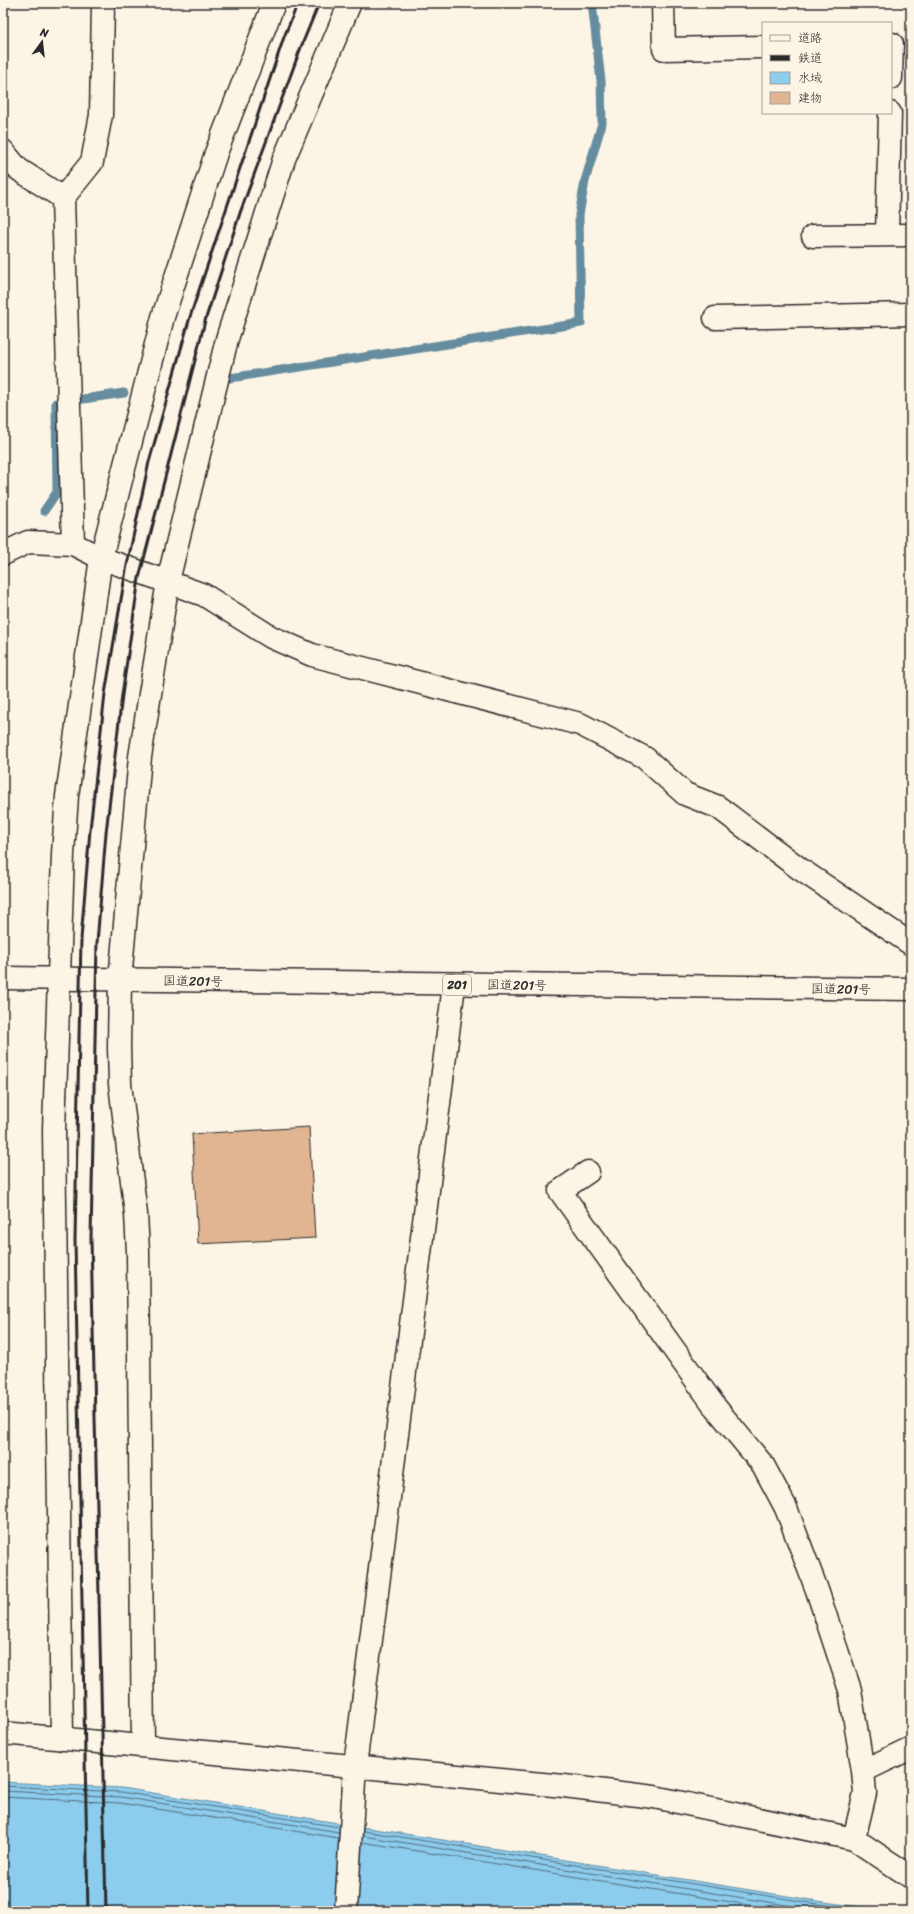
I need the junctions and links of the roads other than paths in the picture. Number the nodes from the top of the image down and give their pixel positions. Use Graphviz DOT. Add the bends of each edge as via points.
graph roads {
  1 [pos="103,3"];
  2 [pos="274,3"];
  3 [pos="350,3"];
  4 [pos="663,3"];
  5 [pos="898,44"];
  6 [pos="762,47"];
  7 [pos="892,73"];
  8 [pos="890,114"];
  9 [pos="3,152"];
  10 [pos="63,198"];
  11 [pos="911,235"];
  12 [pos="813,236"];
  13 [pos="887,236"];
  14 [pos="911,314"];
  15 [pos="715,318"];
  16 [pos="73,544"];
  17 [pos="3,554"];
  18 [pos="101,558"];
  19 [pos="168,581"];
  20 [pos="911,944"];
  21 [pos="3,978"];
  22 [pos="58,980"];
  23 [pos="120,980"];
  24 [pos="454,985"];
  25 [pos="911,989"];
  26 [pos="588,1172"];
  27 [pos="3,1733"];
  28 [pos="62,1739"];
  29 [pos="143,1746"];
  30 [pos="911,1748"];
  31 [pos="355,1766"];
  32 [pos="863,1771"];
  33 [pos="854,1839"];
  34 [pos="911,1876"];
  35 [pos="346,1911"];
  1 -- 10 [label="main road" via="101,115 92,162"];
  2 -- 18 [label="main road" via="216,153 163,317"];
  3 -- 19 [label="main road" via="284,159 232,324"];
  4 -- 6 [label="main road" via="664,49"];
  5 -- 7 [label="main road"];
  8 -- 13 [label="main road"];
  9 -- 10 [label="main road" via="18,169"];
  10 -- 16 [label="main road"];
  11 -- 13 [label="main road"];
  12 -- 13 [label="main road"];
  14 -- 15 [label="main road"];
  16 -- 17 [label="main road" via="28,542"];
  16 -- 18 [label="main road"];
  18 -- 19 [label="main road"];
  18 -- 22 [label="main road" via="67,796"];
  19 -- 20 [label="main road" via="204,595 271,636 312,655 580,724 645,758 685,794 718,807 800,869"];
  19 -- 23 [label="main road" via="140,757"];
  21 -- 22 [label="main road, 国道201号 / 201"];
  22 -- 23 [label="main road, 国道201号 / 201"];
  22 -- 28 [label="main road" via="54,1130"];
  23 -- 24 [label="main road, 国道201号 / 201"];
  23 -- 29 [label="main road" via="120,1084 136,1214 138,1252"];
  24 -- 25 [label="main road, 国道201号 / 201"];
  24 -- 31 [label="main road"];
  26 -- 32 [label="main road" via="560,1191 716,1408 763,1465 786,1508 817,1590 850,1690"];
  27 -- 28 [label="main road"];
  28 -- 29 [label="main road"];
  29 -- 31 [label="main road"];
  30 -- 32 [label="main road"];
  31 -- 33 [label="main road" via="654,1797"];
  31 -- 35 [label="main road"];
  32 -- 33 [label="main road" via="864,1793"];
  33 -- 34 [label="main road"];
}
